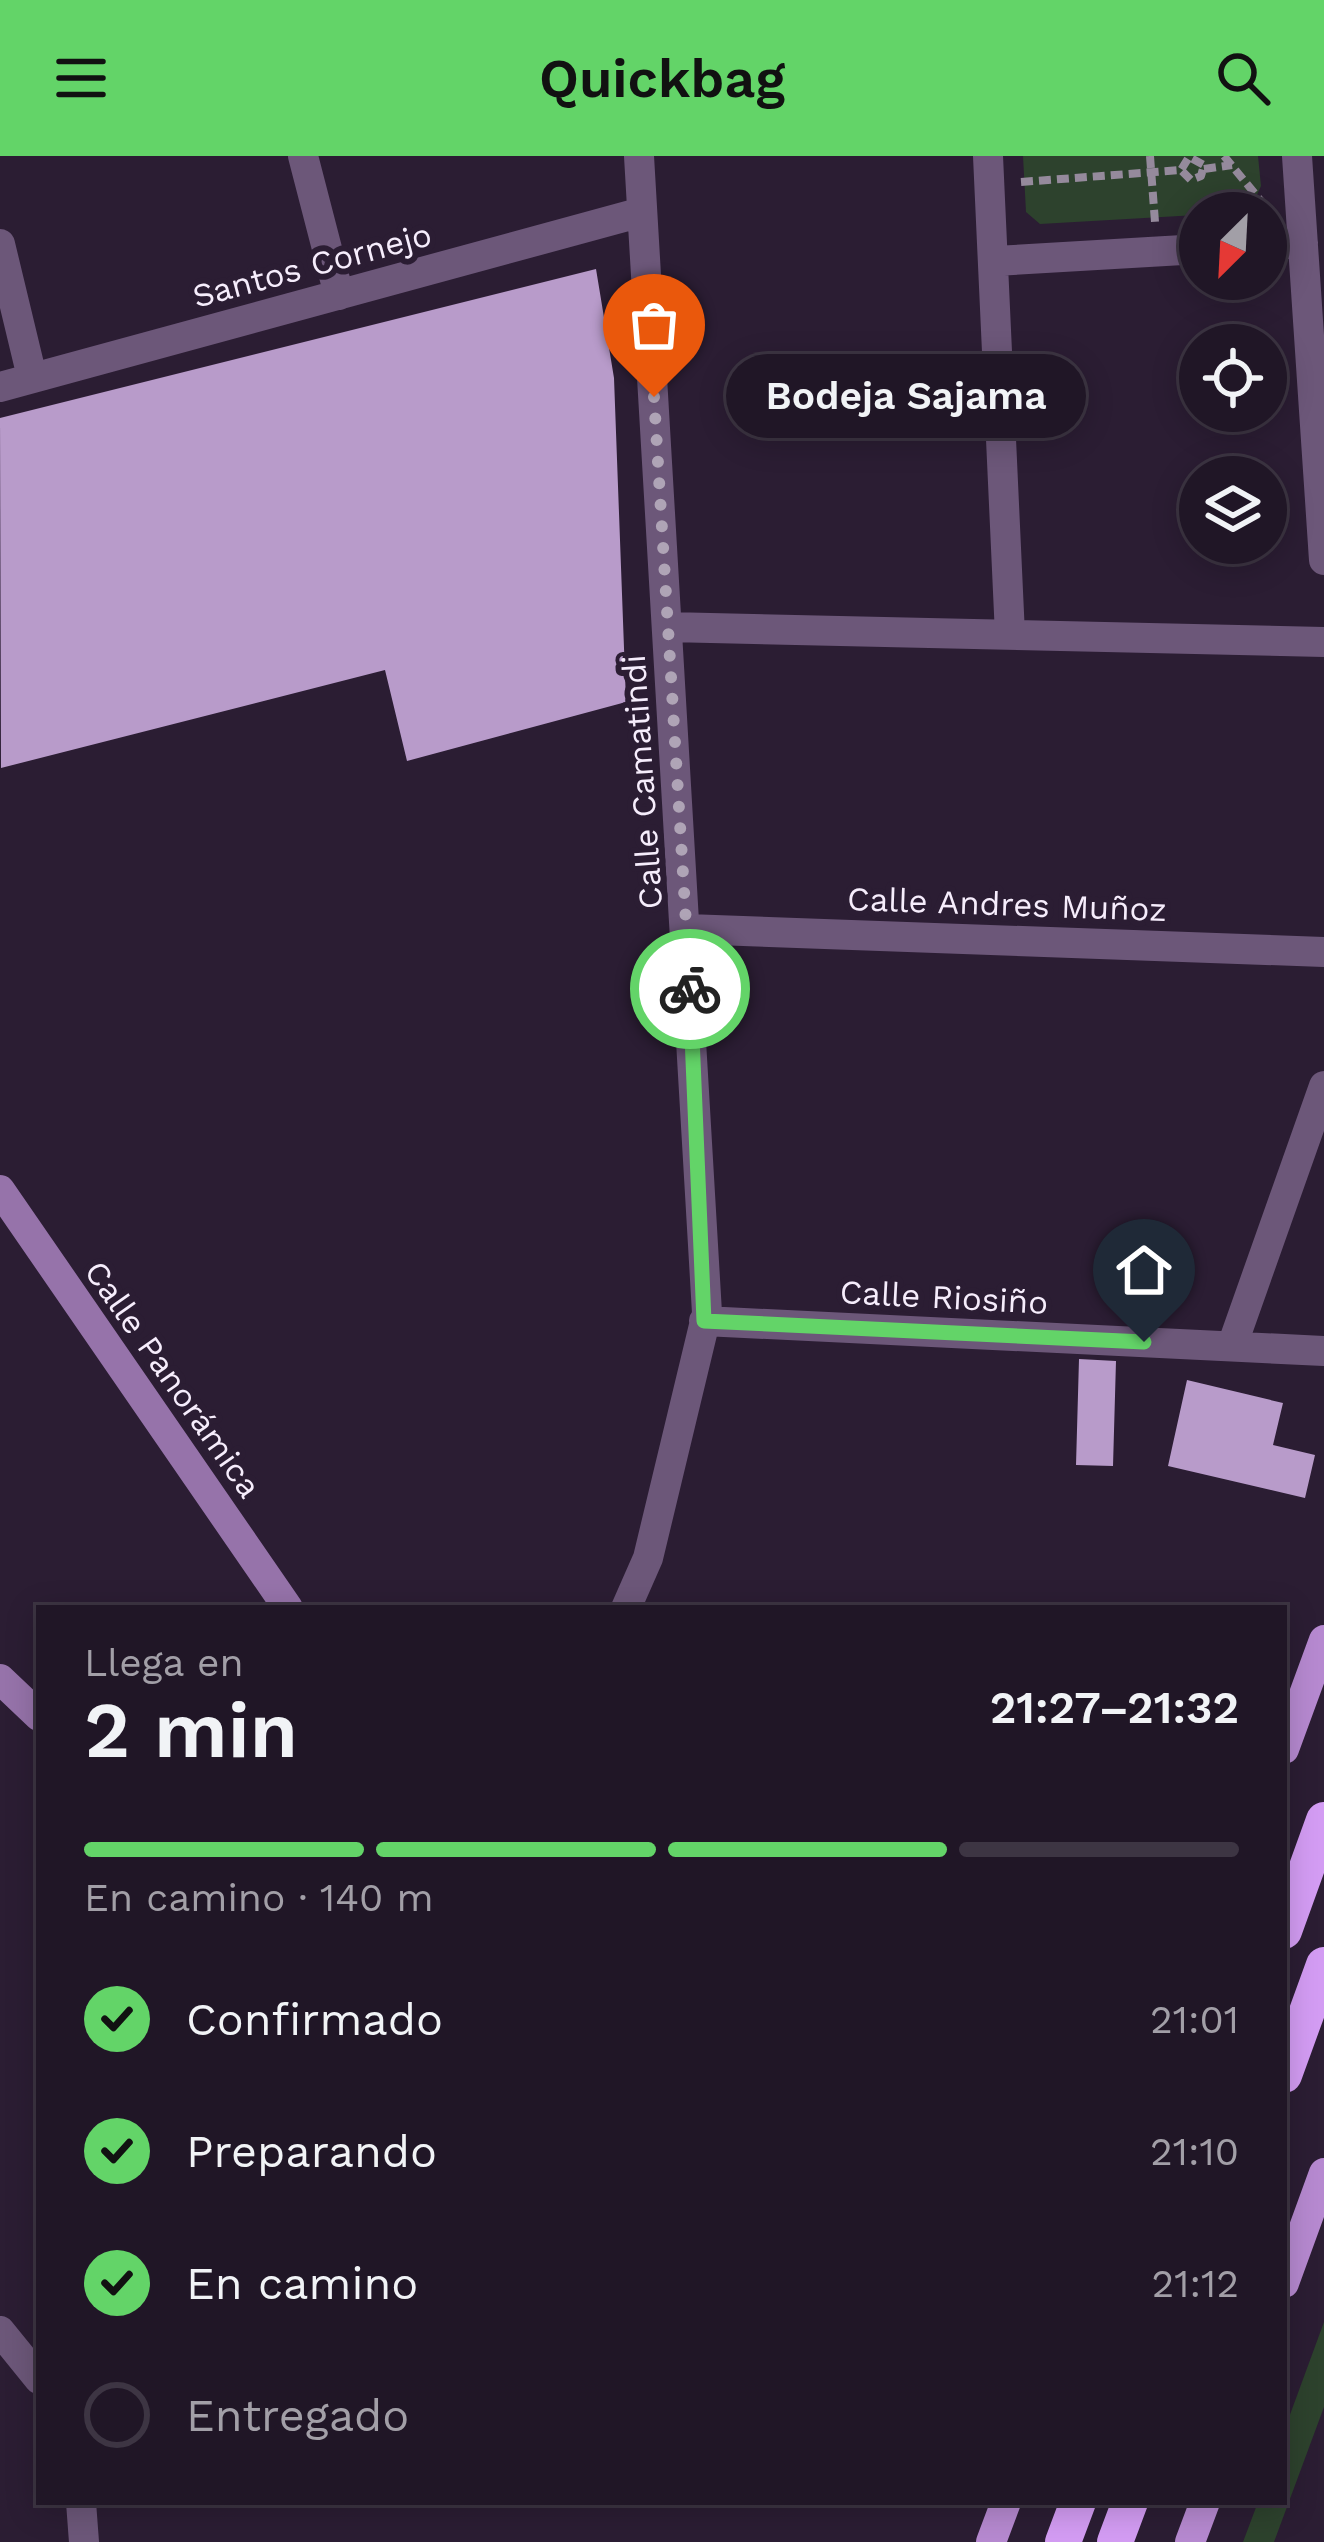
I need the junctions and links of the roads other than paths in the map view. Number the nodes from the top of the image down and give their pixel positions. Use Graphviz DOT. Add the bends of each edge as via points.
graph roads {
  1 [pos="303,156"];
  2 [pos="638,156"];
  3 [pos="1297,156"];
  4 [pos="1002,163"];
  5 [pos="642,212"];
  6 [pos="1304,243"];
  7 [pos="0,244"];
  8 [pos="1287,244"];
  9 [pos="1179,250"];
  10 [pos="995,261"];
  11 [pos="339,295"];
  12 [pos="32,377"];
  13 [pos="0,388"];
  14 [pos="1324,560"];
  15 [pos="668,628"];
  16 [pos="1010,635"];
  17 [pos="1324,642"];
  18 [pos="687,928"];
  19 [pos="1324,952"];
  20 [pos="1324,1086"];
  21 [pos="0,1190"];
  22 [pos="704,1321"];
  23 [pos="1232,1346"];
  24 [pos="1324,1351"];
  25 [pos="286,1605"];
  26 [pos="627,1605"];
  27 [pos="1324,1640"];
  28 [pos="0,1679"];
  29 [pos="36,1713"];
  30 [pos="1287,1741"];
  31 [pos="1324,1820"];
  32 [pos="1287,1922"];
  33 [pos="1324,1965"];
  34 [pos="1287,2067"];
  35 [pos="1324,2173"];
  36 [pos="1287,2275"];
  37 [pos="0,2331"];
  38 [pos="36,2375"];
  39 [pos="81,2505"];
  40 [pos="1005,2505"];
  41 [pos="1077,2505"];
  42 [pos="1129,2505"];
  43 [pos="1204,2505"];
  44 [pos="84,2542"];
  45 [pos="992,2542"];
  46 [pos="1063,2542"];
  47 [pos="1115,2542"];
  48 [pos="1190,2542"];
  1 -- 11 [label="street"];
  2 -- 5 [label="street, Calle Camatindi"];
  3 -- 6 [label="street"];
  4 -- 10 [label="street"];
  5 -- 11 [label="street, Santos Cornejo"];
  5 -- 15 [label="street, Calle Camatindi"];
  6 -- 8 [label="street"];
  6 -- 14 [label="street"];
  7 -- 12 [label="street"];
  9 -- 10 [label="street"];
  10 -- 16 [label="street"];
  11 -- 12 [label="street, Santos Cornejo"];
  12 -- 13 [label="street, Santos Cornejo"];
  15 -- 16 [label="street"];
  15 -- 18 [label="street, Calle Camatindi"];
  16 -- 17 [label="street"];
  18 -- 19 [label="street, Calle Andres Muñoz"];
  18 -- 22 [label="street, Calle Camatindi"];
  20 -- 23 [label="street"];
  21 -- 25 [label="street, Calle Panorámica"];
  22 -- 23 [label="street, Calle Riosiño"];
  22 -- 26 [label="street, Calle Camatindi" via="648,1558"];
  23 -- 24 [label="street, Calle Riosiño"];
  27 -- 30 [label="main road"];
  28 -- 29 [label="street"];
  31 -- 32 [label="highway"];
  33 -- 34 [label="highway"];
  35 -- 36 [label="main road"];
  37 -- 38 [label="street"];
  39 -- 44 [label="street"];
  40 -- 45 [label="main road"];
  41 -- 46 [label="highway"];
  42 -- 47 [label="highway"];
  43 -- 48 [label="main road"];
}
